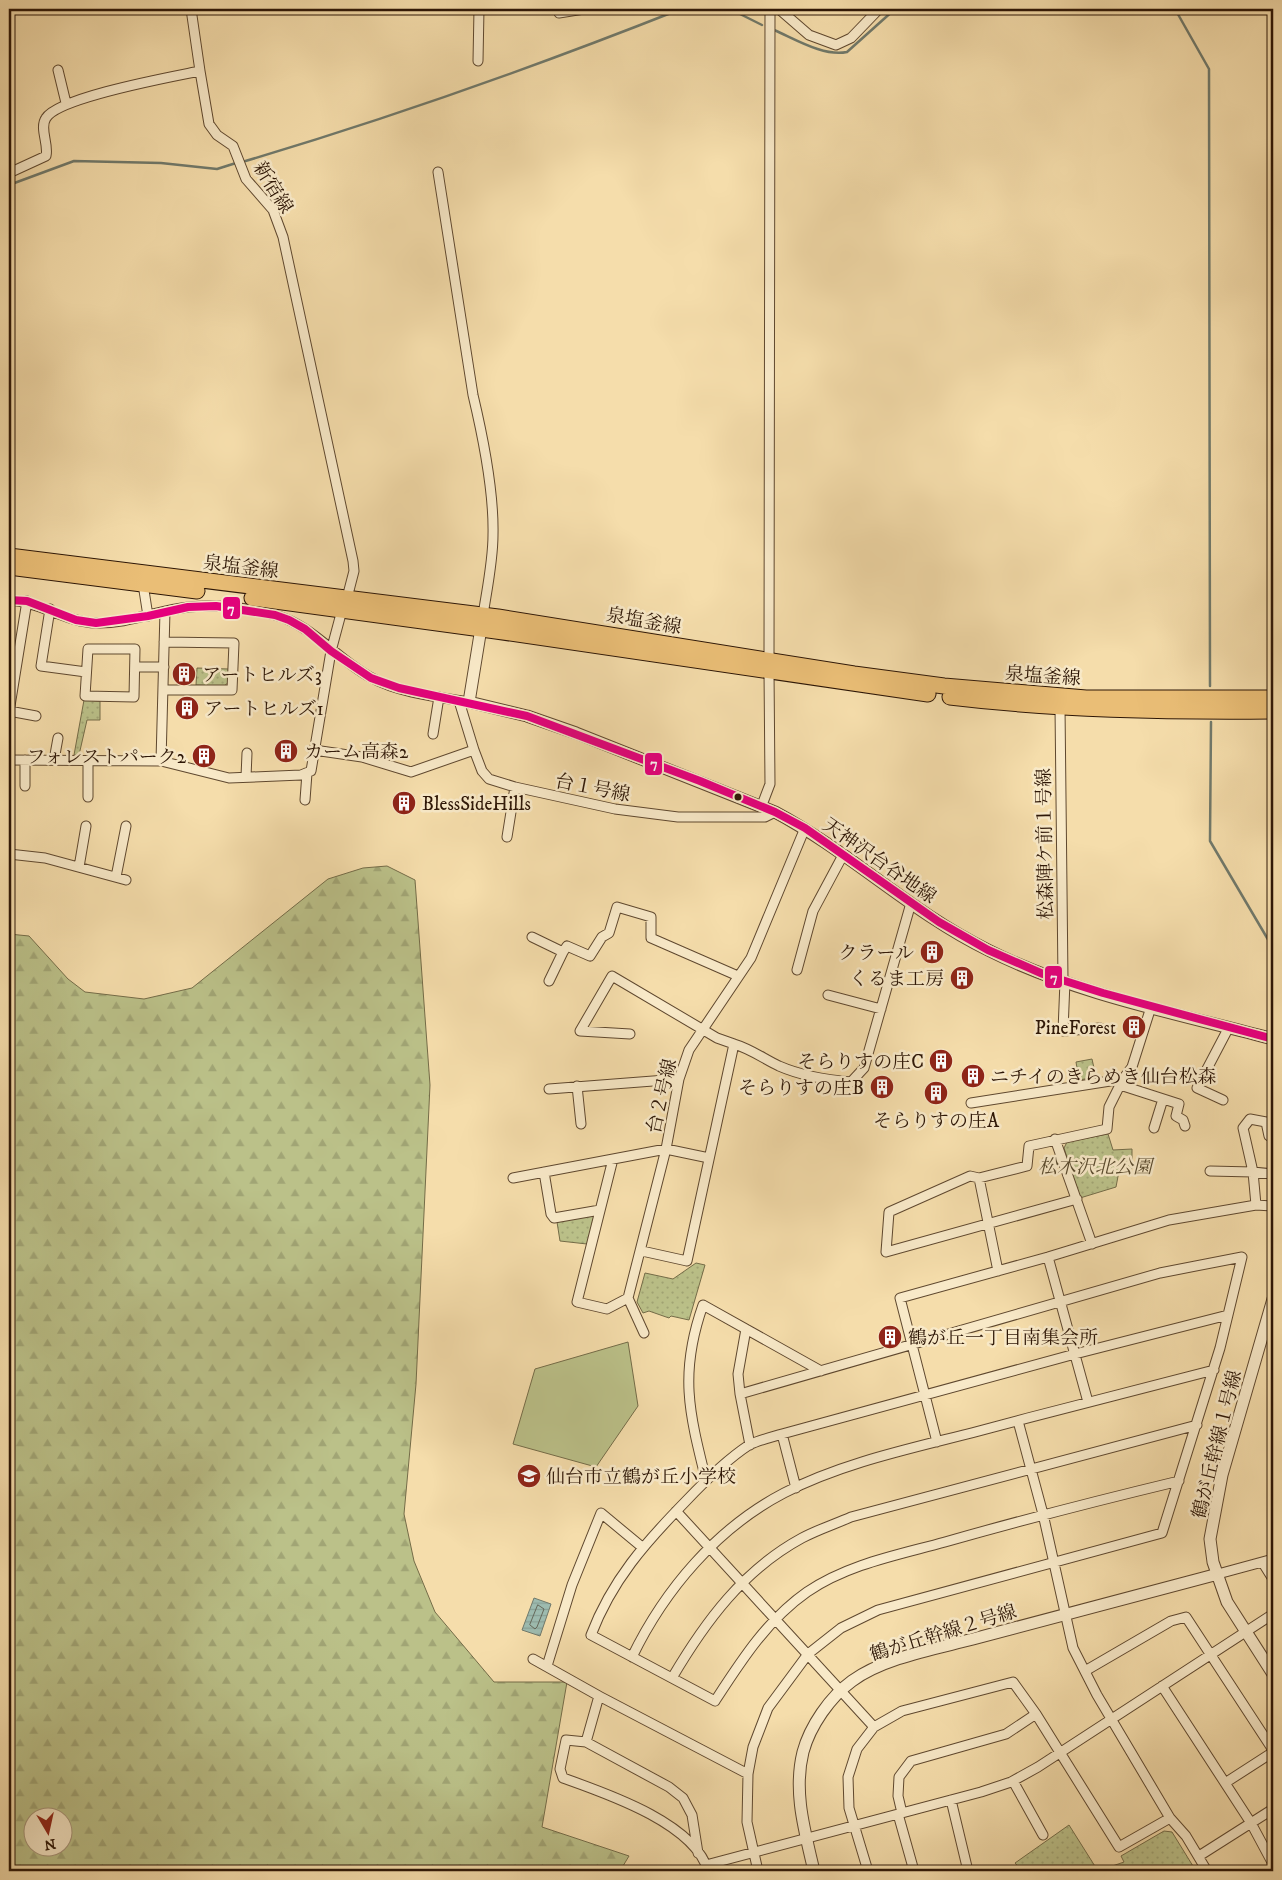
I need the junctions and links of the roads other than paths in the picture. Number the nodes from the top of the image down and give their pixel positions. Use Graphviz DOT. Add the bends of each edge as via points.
graph roads {
  1 [pos="191,9"];
  2 [pos="479,9"];
  3 [pos="584,9"];
  4 [pos="770,9"];
  5 [pos="780,9"];
  6 [pos="879,9"];
  7 [pos="559,13"];
  8 [pos="478,61"];
  9 [pos="58,70"];
  10 [pos="200,71"];
  11 [pos="66,103"];
  12 [pos="438,172"];
  13 [pos="9,173"];
  14 [pos="9,556"];
  15 [pos="9,567"];
  16 [pos="143,584"];
  17 [pos="9,600"];
  18 [pos="27,601"];
  19 [pos="345,604"];
  20 [pos="50,609"];
  21 [pos="165,611"];
  22 [pos="148,616"];
  23 [pos="482,622"];
  24 [pos="164,642"];
  25 [pos="331,651"];
  26 [pos="769,666"];
  27 [pos="135,667"];
  28 [pos="164,667"];
  29 [pos="86,672"];
  30 [pos="11,684"];
  31 [pos="163,690"];
  32 [pos="440,697"];
  33 [pos="1273,698"];
  34 [pos="464,702"];
  35 [pos="1060,707"];
  36 [pos="9,712"];
  37 [pos="1273,712"];
  38 [pos="36,716"];
  39 [pos="433,734"];
  40 [pos="58,738"];
  41 [pos="314,750"];
  42 [pos="474,750"];
  43 [pos="247,754"];
  44 [pos="9,760"];
  45 [pos="25,760"];
  46 [pos="54,760"];
  47 [pos="88,760"];
  48 [pos="161,761"];
  49 [pos="307,773"];
  50 [pos="246,777"];
  51 [pos="25,786"];
  52 [pos="515,787"];
  53 [pos="88,797"];
  54 [pos="305,800"];
  55 [pos="762,805"];
  56 [pos="775,812"];
  57 [pos="86,826"];
  58 [pos="126,826"];
  59 [pos="805,828"];
  60 [pos="507,837"];
  61 [pos="9,854"];
  62 [pos="843,855"];
  63 [pos="79,867"];
  64 [pos="116,877"];
  65 [pos="126,880"];
  66 [pos="911,902"];
  67 [pos="532,937"];
  68 [pos="563,952"];
  69 [pos="797,970"];
  70 [pos="738,976"];
  71 [pos="1064,980"];
  72 [pos="549,981"];
  73 [pos="828,995"];
  74 [pos="1151,1007"];
  75 [pos="881,1009"];
  76 [pos="1229,1027"];
  77 [pos="1100,1028"];
  78 [pos="704,1029"];
  79 [pos="630,1034"];
  80 [pos="1273,1039"];
  81 [pos="734,1044"];
  82 [pos="679,1078"];
  83 [pos="1121,1082"];
  84 [pos="577,1086"];
  85 [pos="549,1089"];
  86 [pos="1163,1099"];
  87 [pos="1223,1100"];
  88 [pos="971,1103"];
  89 [pos="581,1124"];
  90 [pos="1185,1126"];
  91 [pos="1154,1128"];
  92 [pos="1270,1136"];
  93 [pos="1056,1139"];
  94 [pos="666,1149"];
  95 [pos="709,1158"];
  96 [pos="613,1159"];
  97 [pos="1210,1171"];
  98 [pos="544,1172"];
  99 [pos="1253,1172"];
  100 [pos="1273,1174"];
  101 [pos="513,1178"];
  102 [pos="979,1178"];
  103 [pos="1077,1199"];
  104 [pos="1256,1205"];
  105 [pos="1273,1206"];
  106 [pos="600,1210"];
  107 [pos="986,1225"];
  108 [pos="1092,1244"];
  109 [pos="642,1251"];
  110 [pos="1048,1257"];
  111 [pos="998,1271"];
  112 [pos="628,1298"];
  113 [pos="1273,1299"];
  114 [pos="1061,1303"];
  115 [pos="1271,1314"];
  116 [pos="1228,1315"];
  117 [pos="746,1329"];
  118 [pos="644,1333"];
  119 [pos="912,1346"];
  120 [pos="1075,1354"];
  121 [pos="1214,1370"];
  122 [pos="821,1371"];
  123 [pos="740,1394"];
  124 [pos="925,1395"];
  125 [pos="1088,1402"];
  126 [pos="1018,1421"];
  127 [pos="1197,1425"];
  128 [pos="782,1434"];
  129 [pos="937,1442"];
  130 [pos="750,1445"];
  131 [pos="1031,1468"];
  132 [pos="706,1480"];
  133 [pos="1179,1481"];
  134 [pos="796,1488"];
  135 [pos="676,1511"];
  136 [pos="1043,1514"];
  137 [pos="642,1547"];
  138 [pos="710,1548"];
  139 [pos="1273,1560"];
  140 [pos="1263,1563"];
  141 [pos="1054,1564"];
  142 [pos="1218,1574"];
  143 [pos="1273,1579"];
  144 [pos="742,1582"];
  145 [pos="1273,1614"];
  146 [pos="1064,1615"];
  147 [pos="776,1618"];
  148 [pos="1246,1632"];
  149 [pos="808,1654"];
  150 [pos="1210,1655"];
  151 [pos="632,1657"];
  152 [pos="533,1659"];
  153 [pos="547,1666"];
  154 [pos="1085,1672"];
  155 [pos="1273,1674"];
  156 [pos="672,1678"];
  157 [pos="1162,1686"];
  158 [pos="840,1691"];
  159 [pos="599,1696"];
  160 [pos="1036,1714"];
  161 [pos="1112,1719"];
  162 [pos="874,1727"];
  163 [pos="586,1742"];
  164 [pos="1273,1751"];
  165 [pos="1061,1752"];
  166 [pos="748,1774"];
  167 [pos="1013,1781"];
  168 [pos="1225,1783"];
  169 [pos="951,1800"];
  170 [pos="1273,1809"];
  171 [pos="900,1813"];
  172 [pos="1170,1818"];
  173 [pos="1251,1823"];
  174 [pos="856,1825"];
  175 [pos="1043,1835"];
  176 [pos="806,1839"];
  177 [pos="753,1853"];
  178 [pos="698,1854"];
  179 [pos="1199,1856"];
  180 [pos="1273,1864"];
  181 [pos="707,1868"];
  182 [pos="758,1871"];
  183 [pos="814,1871"];
  184 [pos="868,1871"];
  185 [pos="914,1871"];
  186 [pos="968,1871"];
  187 [pos="1208,1871"];
  1 -- 10 [label="street, 新宿線"];
  2 -- 8 [label="street"];
  3 -- 7 [label="street"];
  4 -- 26 [label="street"];
  5 -- 6 [label="street" via="810,35 836,45 851,38"];
  9 -- 11 [label="street"];
  10 -- 11 [label="street"];
  10 -- 19 [label="street, 新宿線" via="209,124 217,135 233,146 246,179 273,210 283,237 353,561 354,570"];
  11 -- 13 [label="street" via="46,116 46,156"];
  12 -- 23 [label="street" via="491,504 493,534"];
  14 -- 19 [label="main road, 泉塩釜線"];
  15 -- 16 [label="main road, 泉塩釜線"];
  16 -- 19 [label="main road, 泉塩釜線"];
  16 -- 22 [label="street"];
  17 -- 18 [label="street"];
  18 -- 20 [label="street"];
  18 -- 30 [label="street"];
  19 -- 23 [label="main road, 泉塩釜線"];
  19 -- 25 [label="street, 新宿線"];
  20 -- 22 [label="street" via="76,620 96,623"];
  20 -- 29 [label="street" via="41,666"];
  21 -- 22 [label="street"];
  21 -- 24 [label="street"];
  21 -- 25 [label="street" via="216,606 275,615 305,629"];
  23 -- 26 [label="main road, 泉塩釜線"];
  23 -- 34 [label="street"];
  24 -- 28 [label="street"];
  24 -- 31 [label="street" via="234,643 232,690"];
  25 -- 32 [label="street" via="371,678"];
  25 -- 41 [label="street, 新宿線"];
  26 -- 33 [label="main road, 泉塩釜線" via="1050,696 1136,700"];
  26 -- 35 [label="main road, 泉塩釜線" via="878,688"];
  26 -- 55 [label="street" via="770,784"];
  27 -- 28 [label="street"];
  27 -- 29 [label="street" via="135,650 88,649"];
  27 -- 29 [label="street" via="134,697 85,696"];
  28 -- 31 [label="street"];
  30 -- 36 [label="street"];
  31 -- 48 [label="street"];
  32 -- 34 [label="street"];
  32 -- 39 [label="street"];
  34 -- 42 [label="street, 台１号線"];
  34 -- 55 [label="street, 天神沢台谷地線" via="527,716"];
  35 -- 37 [label="main road, 泉塩釜線"];
  35 -- 71 [label="street, 松森陣ケ前１号線"];
  36 -- 38 [label="street"];
  40 -- 46 [label="street"];
  41 -- 42 [label="street" via="362,757 411,772"];
  41 -- 49 [label="street, 新宿線"];
  42 -- 52 [label="street, 台１号線" via="482,771 489,779"];
  43 -- 50 [label="street"];
  44 -- 45 [label="street"];
  45 -- 46 [label="street"];
  45 -- 51 [label="street"];
  46 -- 47 [label="street"];
  47 -- 48 [label="street"];
  47 -- 53 [label="street"];
  48 -- 50 [label="street" via="228,778"];
  49 -- 50 [label="street"];
  49 -- 54 [label="street, 新宿線"];
  52 -- 56 [label="street, 台１号線" via="615,809 678,817 765,817"];
  52 -- 60 [label="street"];
  55 -- 56 [label="street, 天神沢台谷地線"];
  56 -- 59 [label="street, 天神沢台谷地線"];
  57 -- 63 [label="street"];
  58 -- 64 [label="street"];
  59 -- 62 [label="street, 天神沢台谷地線"];
  59 -- 70 [label="street, 台２号線" via="751,958"];
  61 -- 63 [label="street" via="45,858"];
  62 -- 66 [label="street, 天神沢台谷地線"];
  62 -- 69 [label="street" via="813,911"];
  63 -- 64 [label="street"];
  64 -- 65 [label="street"];
  66 -- 71 [label="street, 天神沢台谷地線" via="988,950"];
  66 -- 75 [label="street"];
  67 -- 68 [label="street"];
  68 -- 70 [label="street" via="567,946 590,956 602,937 609,934 617,907 651,917 651,938"];
  68 -- 72 [label="street"];
  70 -- 78 [label="street, 台２号線"];
  71 -- 74 [label="street, 天神沢台谷地線"];
  71 -- 77 [label="street, 松森陣ケ前１号線" via="1063,1031"];
  73 -- 75 [label="street"];
  74 -- 76 [label="street, 天神沢台谷地線"];
  74 -- 83 [label="street" via="1132,1067"];
  75 -- 81 [label="street" via="864,1068 851,1082 825,1080 780,1066"];
  76 -- 80 [label="street, 天神沢台谷地線"];
  76 -- 87 [label="street" via="1197,1088"];
  78 -- 79 [label="street" via="612,976 580,1031"];
  78 -- 81 [label="street"];
  78 -- 82 [label="street, 台２号線" via="688,1050"];
  81 -- 95 [label="street"];
  82 -- 84 [label="street"];
  82 -- 94 [label="street, 台２号線"];
  83 -- 86 [label="street"];
  83 -- 88 [label="street"];
  83 -- 93 [label="street" via="1109,1107 1107,1129"];
  84 -- 85 [label="street"];
  84 -- 89 [label="street"];
  86 -- 90 [label="street" via="1179,1104 1176,1116 1183,1120"];
  86 -- 91 [label="street"];
  92 -- 99 [label="street" via="1266,1122 1250,1120 1243,1128"];
  93 -- 102 [label="street" via="1029,1146 1027,1166"];
  93 -- 103 [label="street"];
  94 -- 95 [label="street"];
  94 -- 96 [label="street"];
  94 -- 109 [label="street, 台２号線"];
  95 -- 109 [label="street" via="687,1261"];
  96 -- 98 [label="street"];
  96 -- 106 [label="street"];
  97 -- 99 [label="street"];
  98 -- 101 [label="street"];
  98 -- 106 [label="street" via="550,1214 554,1218"];
  99 -- 100 [label="street"];
  99 -- 104 [label="street"];
  102 -- 107 [label="street"];
  102 -- 107 [label="street" via="970,1176 952,1182 889,1212 886,1252"];
  103 -- 107 [label="street"];
  103 -- 108 [label="street"];
  104 -- 105 [label="street"];
  104 -- 108 [label="street" via="1169,1220"];
  106 -- 112 [label="street" via="577,1302 607,1309"];
  107 -- 111 [label="street"];
  108 -- 110 [label="street"];
  109 -- 112 [label="street, 台２号線"];
  110 -- 111 [label="street"];
  110 -- 114 [label="street"];
  111 -- 119 [label="street" via="900,1298"];
  112 -- 118 [label="street"];
  113 -- 115 [label="street, 鶴が丘幹線１号線"];
  114 -- 116 [label="street" via="1160,1273 1242,1257"];
  114 -- 119 [label="street"];
  114 -- 120 [label="street"];
  115 -- 142 [label="street, 鶴が丘幹線１号線" via="1215,1506 1210,1539"];
  116 -- 120 [label="street"];
  116 -- 121 [label="street"];
  117 -- 122 [label="street"];
  117 -- 123 [label="street" via="738,1374"];
  117 -- 132 [label="street" via="704,1305 693,1334 688,1360 689,1398"];
  119 -- 122 [label="street"];
  119 -- 124 [label="street"];
  120 -- 124 [label="street"];
  120 -- 125 [label="street"];
  121 -- 125 [label="street"];
  121 -- 127 [label="street"];
  122 -- 123 [label="street"];
  123 -- 130 [label="street"];
  124 -- 128 [label="street"];
  124 -- 129 [label="street"];
  125 -- 126 [label="street"];
  126 -- 129 [label="street"];
  126 -- 131 [label="street"];
  127 -- 131 [label="street"];
  127 -- 133 [label="street"];
  128 -- 130 [label="street"];
  128 -- 134 [label="street"];
  129 -- 134 [label="street" via="837,1471"];
  130 -- 132 [label="street"];
  131 -- 136 [label="street"];
  131 -- 144 [label="street" via="851,1517 801,1538"];
  132 -- 135 [label="street"];
  133 -- 136 [label="street"];
  133 -- 141 [label="street" via="1162,1533"];
  134 -- 138 [label="street" via="736,1524"];
  135 -- 137 [label="street"];
  135 -- 138 [label="street"];
  136 -- 141 [label="street"];
  136 -- 147 [label="street" via="849,1569 807,1592"];
  137 -- 151 [label="street" via="618,1578 591,1635"];
  137 -- 153 [label="street" via="601,1513 572,1585"];
  138 -- 144 [label="street"];
  138 -- 151 [label="street" via="660,1604"];
  139 -- 140 [label="street"];
  140 -- 142 [label="street"];
  140 -- 143 [label="street"];
  141 -- 146 [label="street"];
  141 -- 149 [label="street" via="878,1610 841,1628"];
  142 -- 146 [label="street, 鶴が丘幹線２号線"];
  142 -- 148 [label="street, 鶴が丘幹線１号線" via="1227,1602"];
  144 -- 147 [label="street"];
  144 -- 156 [label="street" via="715,1611"];
  145 -- 148 [label="street"];
  146 -- 154 [label="street" via="1073,1648"];
  146 -- 158 [label="street, 鶴が丘幹線２号線" via="879,1666"];
  147 -- 149 [label="street"];
  147 -- 156 [label="street" via="744,1656 715,1701"];
  148 -- 150 [label="street"];
  148 -- 155 [label="street, 鶴が丘幹線１号線"];
  149 -- 158 [label="street"];
  149 -- 166 [label="street" via="768,1708 753,1748"];
  150 -- 154 [label="street" via="1186,1617 1171,1621"];
  150 -- 157 [label="street"];
  150 -- 164 [label="street"];
  151 -- 156 [label="street"];
  152 -- 153 [label="street"];
  153 -- 159 [label="street"];
  154 -- 161 [label="street"];
  157 -- 161 [label="street"];
  157 -- 168 [label="street"];
  158 -- 162 [label="street"];
  158 -- 176 [label="street, 鶴が丘幹線２号線" via="820,1716 804,1751 799,1788"];
  159 -- 163 [label="street"];
  159 -- 166 [label="street"];
  160 -- 162 [label="street" via="1013,1682 902,1711"];
  160 -- 165 [label="street"];
  160 -- 171 [label="street" via="1006,1734 911,1761 899,1777"];
  161 -- 165 [label="street"];
  161 -- 172 [label="street"];
  162 -- 174 [label="street" via="857,1748 848,1777 850,1808"];
  163 -- 178 [label="street" via="669,1787 683,1798 692,1815"];
  163 -- 178 [label="street" via="566,1740 560,1769 563,1778 639,1808 665,1822"];
  164 -- 168 [label="street"];
  165 -- 167 [label="street"];
  165 -- 172 [label="street" via="1119,1847"];
  166 -- 177 [label="street" via="747,1822"];
  167 -- 169 [label="street"];
  167 -- 175 [label="street"];
  168 -- 173 [label="street"];
  169 -- 171 [label="street"];
  169 -- 186 [label="street"];
  170 -- 173 [label="street"];
  171 -- 174 [label="street"];
  171 -- 185 [label="street"];
  172 -- 179 [label="street"];
  173 -- 179 [label="street"];
  173 -- 180 [label="street"];
  174 -- 176 [label="street"];
  174 -- 184 [label="street"];
  176 -- 177 [label="street"];
  176 -- 183 [label="street, 鶴が丘幹線２号線"];
  177 -- 181 [label="street"];
  177 -- 182 [label="street"];
  178 -- 181 [label="street"];
  179 -- 187 [label="street"];
}
